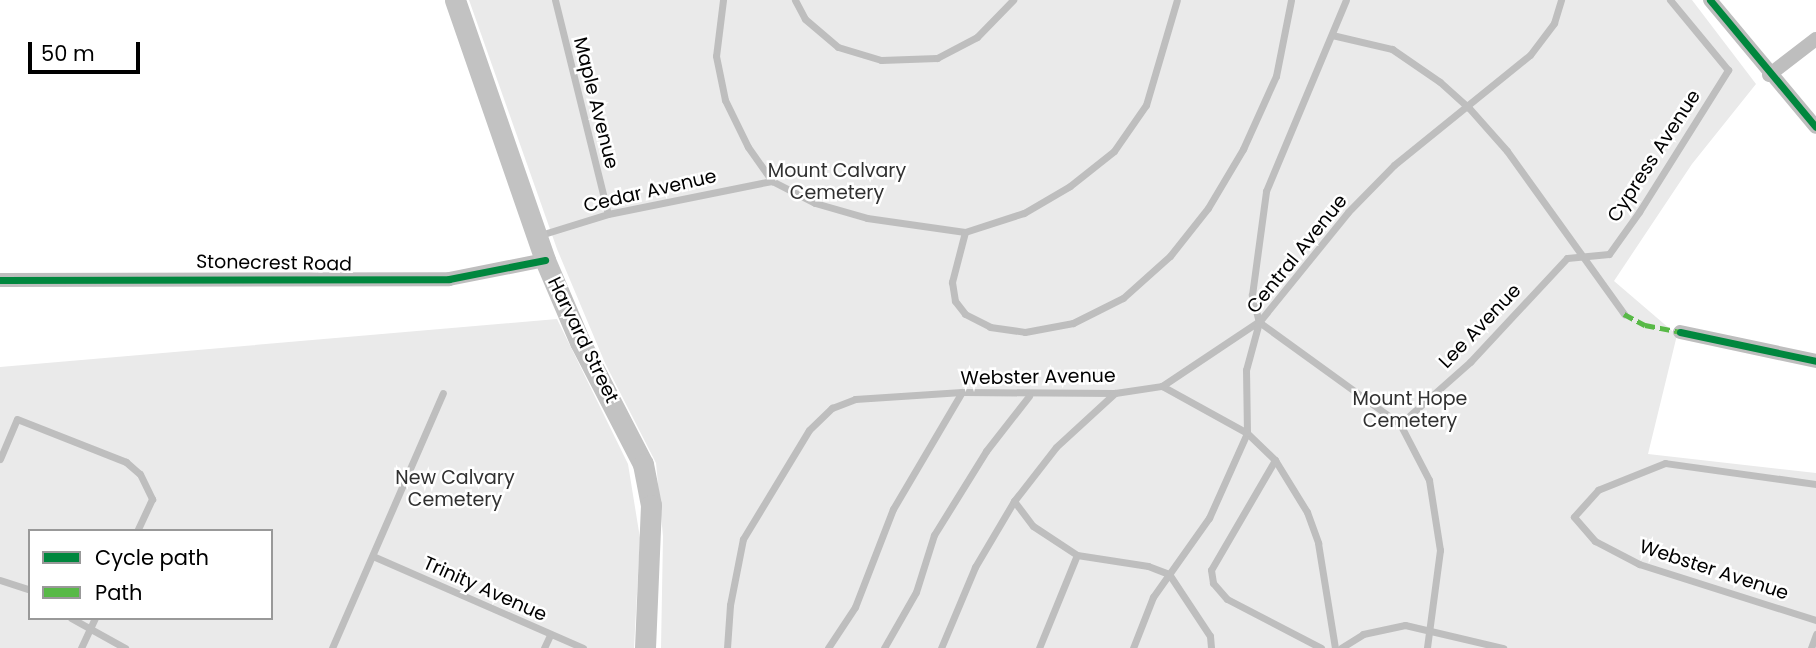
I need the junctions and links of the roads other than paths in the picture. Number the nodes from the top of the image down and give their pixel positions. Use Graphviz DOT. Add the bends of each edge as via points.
graph roads {
  1 [pos="455,0"];
  2 [pos="555,0"];
  3 [pos="723,0"];
  4 [pos="795,0"];
  5 [pos="1013,0"];
  6 [pos="1177,0"];
  7 [pos="1291,0"];
  8 [pos="1346,0"];
  9 [pos="1560,0"];
  10 [pos="1670,0"];
  11 [pos="1710,0"];
  12 [pos="1332,35"];
  13 [pos="1816,40"];
  14 [pos="1769,75"];
  15 [pos="1469,108"];
  16 [pos="1816,127"];
  17 [pos="772,181"];
  18 [pos="608,214"];
  19 [pos="965,232"];
  20 [pos="537,236"];
  21 [pos="1584,255"];
  22 [pos="545,260"];
  23 [pos="0,280"];
  24 [pos="1624,314"];
  25 [pos="1259,322"];
  26 [pos="1680,332"];
  27 [pos="1816,361"];
  28 [pos="1162,386"];
  29 [pos="443,393"];
  30 [pos="962,393"];
  31 [pos="1115,393"];
  32 [pos="1029,396"];
  33 [pos="1400,424"];
  34 [pos="1247,433"];
  35 [pos="0,459"];
  36 [pos="1275,460"];
  37 [pos="1816,484"];
  38 [pos="1014,501"];
  39 [pos="138,529"];
  40 [pos="1077,555"];
  41 [pos="375,557"];
  42 [pos="1168,574"];
  43 [pos="0,580"];
  44 [pos="28,589"];
  45 [pos="74,620"];
  46 [pos="94,620"];
  47 [pos="1816,620"];
  48 [pos="1428,629"];
  49 [pos="89,630"];
  50 [pos="1816,634"];
  51 [pos="550,635"];
  52 [pos="81,648"];
  53 [pos="125,648"];
  54 [pos="332,648"];
  55 [pos="544,648"];
  56 [pos="583,648"];
  57 [pos="645,648"];
  58 [pos="727,648"];
  59 [pos="828,648"];
  60 [pos="884,648"];
  61 [pos="941,648"];
  62 [pos="1039,648"];
  63 [pos="1133,648"];
  64 [pos="1211,648"];
  65 [pos="1321,648"];
  66 [pos="1335,648"];
  67 [pos="1342,648"];
  68 [pos="1427,648"];
  69 [pos="1503,648"];
  70 [pos="1811,648"];
  1 -- 20 [label="main road, Harvard Street"];
  2 -- 18 [label="lane, Maple Avenue"];
  3 -- 17 [label="lane" via="717,16 716,56 724,100"];
  4 -- 5 [label="lane" via="805,19 838,47 881,60 937,58 977,37"];
  6 -- 19 [label="lane" via="1146,105 1114,151 1070,186 1024,213"];
  7 -- 19 [label="lane" via="1276,76 1243,149 1178,247 1123,299 1073,323 1026,332 990,327 965,314 955,301 952,282"];
  8 -- 12 [label="lane"];
  9 -- 15 [label="lane, Central Avenue" via="1554,23 1530,55"];
  10 -- 21 [label="lane, Cypress Avenue" via="1728,70 1609,254"];
  11 -- 14 [label="street"];
  12 -- 15 [label="lane" via="1392,49"];
  12 -- 25 [label="lane" via="1266,191 1252,295"];
  13 -- 14 [label="street"];
  14 -- 16 [label="street"];
  15 -- 21 [label="lane"];
  15 -- 25 [label="lane, Central Avenue" via="1394,165 1348,212"];
  17 -- 18 [label="lane, Cedar Avenue"];
  17 -- 19 [label="lane" via="815,203 867,218"];
  18 -- 20 [label="lane, Cedar Avenue"];
  20 -- 22 [label="main road, Harvard Street"];
  21 -- 24 [label="lane"];
  21 -- 33 [label="lane, Lee Avenue" via="1567,258 1470,362"];
  22 -- 23 [label="street, Stonecrest Road" via="466,278"];
  22 -- 57 [label="main road, Harvard Street" via="580,342 643,464 651,505"];
  25 -- 28 [label="lane, Webster Avenue"];
  25 -- 33 [label="lane"];
  25 -- 34 [label="lane, Central Avenue" via="1246,370"];
  26 -- 27 [label="street"];
  28 -- 31 [label="lane, Webster Avenue"];
  28 -- 34 [label="lane"];
  29 -- 41 [label="lane"];
  30 -- 32 [label="lane, Webster Avenue"];
  30 -- 58 [label="lane, Webster Avenue" via="855,400 832,408 809,430 743,539"];
  30 -- 59 [label="lane" via="893,509 855,607"];
  31 -- 32 [label="lane, Webster Avenue"];
  31 -- 38 [label="lane" via="1056,447"];
  32 -- 60 [label="lane" via="986,451 934,534 916,592"];
  33 -- 48 [label="lane" via="1429,480 1440,550"];
  34 -- 36 [label="lane"];
  34 -- 42 [label="lane, Central Avenue" via="1209,517"];
  35 -- 39 [label="lane" via="17,419 126,462 140,474 152,499"];
  36 -- 65 [label="lane" via="1211,570 1213,583 1227,599"];
  36 -- 66 [label="lane" via="1307,512 1318,543"];
  37 -- 47 [label="lane, Webster Avenue" via="1665,463 1598,490 1574,517 1595,541 1639,564"];
  38 -- 40 [label="lane" via="1033,526"];
  38 -- 61 [label="lane" via="975,567"];
  40 -- 42 [label="lane" via="1148,566"];
  40 -- 62 [label="lane"];
  41 -- 51 [label="lane, Trinity Avenue"];
  41 -- 54 [label="lane"];
  42 -- 63 [label="lane, Central Avenue" via="1153,597"];
  42 -- 64 [label="lane" via="1210,636"];
  43 -- 44 [label="lane"];
  45 -- 49 [label="lane"];
  46 -- 49 [label="lane"];
  48 -- 67 [label="lane" via="1405,625 1363,634"];
  48 -- 68 [label="lane"];
  48 -- 69 [label="lane"];
  49 -- 52 [label="lane"];
  49 -- 53 [label="lane"];
  50 -- 70 [label="lane"];
  51 -- 55 [label="lane"];
  51 -- 56 [label="lane, Trinity Avenue"];
}
